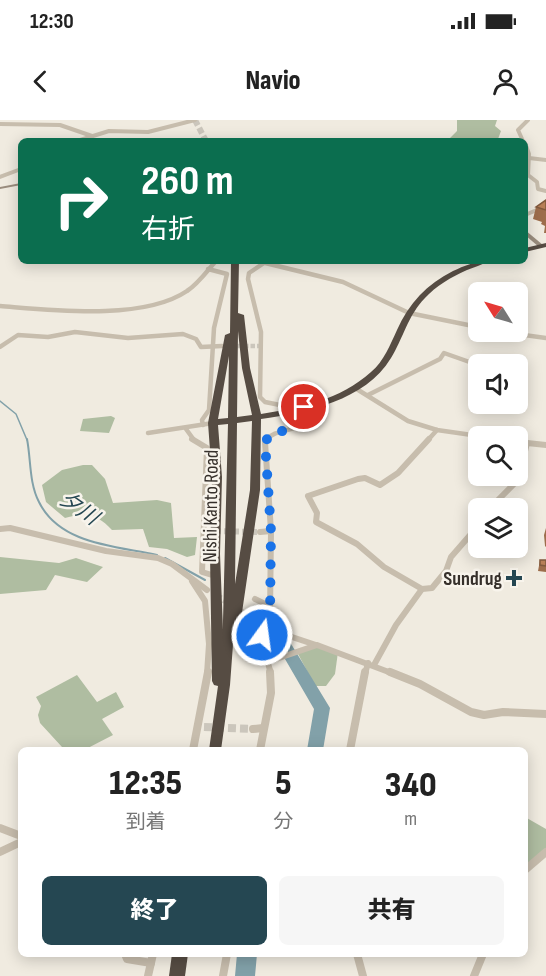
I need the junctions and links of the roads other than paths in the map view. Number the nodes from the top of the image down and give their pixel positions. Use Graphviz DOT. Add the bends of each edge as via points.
graph roads {
  1 [pos="195,120"];
  2 [pos="528,120"];
  3 [pos="0,124"];
  4 [pos="92,136"];
  5 [pos="86,138"];
  6 [pos="522,138"];
  7 [pos="528,147"];
  8 [pos="529,158"];
  9 [pos="546,160"];
  10 [pos="18,170"];
  11 [pos="0,177"];
  12 [pos="18,185"];
  13 [pos="0,188"];
  14 [pos="546,191"];
  15 [pos="546,206"];
  16 [pos="528,214"];
  17 [pos="528,234"];
  18 [pos="544,246"];
  19 [pos="528,249"];
  20 [pos="213,264"];
  21 [pos="235,264"];
  22 [pos="262,264"];
  23 [pos="268,264"];
  24 [pos="476,264"];
  25 [pos="208,269"];
  26 [pos="236,287"];
  27 [pos="235,303"];
  28 [pos="0,306"];
  29 [pos="409,313"];
  30 [pos="468,325"];
  31 [pos="528,336"];
  32 [pos="546,338"];
  33 [pos="213,346"];
  34 [pos="222,346"];
  35 [pos="0,347"];
  36 [pos="468,362"];
  37 [pos="356,388"];
  38 [pos="368,395"];
  39 [pos="304,407"];
  40 [pos="284,411"];
  41 [pos="257,417"];
  42 [pos="208,424"];
  43 [pos="186,429"];
  44 [pos="437,430"];
  45 [pos="148,432"];
  46 [pos="468,434"];
  47 [pos="528,443"];
  48 [pos="546,445"];
  49 [pos="512,486"];
  50 [pos="500,498"];
  51 [pos="0,529"];
  52 [pos="271,531"];
  53 [pos="260,532"];
  54 [pos="468,538"];
  55 [pos="212,575"];
  56 [pos="190,578"];
  57 [pos="422,589"];
  58 [pos="207,590"];
  59 [pos="255,599"];
  60 [pos="269,610"];
  61 [pos="286,635"];
  62 [pos="317,645"];
  63 [pos="267,658"];
  64 [pos="371,664"];
  65 [pos="224,685"];
  66 [pos="546,714"];
  67 [pos="263,728"];
  68 [pos="253,729"];
  69 [pos="194,747"];
  70 [pos="211,747"];
  71 [pos="215,747"];
  72 [pos="260,747"];
  73 [pos="351,747"];
  74 [pos="0,828"];
  75 [pos="18,836"];
  76 [pos="18,843"];
  77 [pos="0,852"];
  78 [pos="546,852"];
  79 [pos="528,867"];
  80 [pos="126,957"];
  81 [pos="180,957"];
  82 [pos="226,957"];
  83 [pos="358,957"];
  84 [pos="482,957"];
  85 [pos="152,959"];
  86 [pos="148,976"];
  87 [pos="177,976"];
  88 [pos="223,976"];
  89 [pos="363,976"];
  90 [pos="474,976"];
  1 -- 4 [label="street" via="148,132 109,131"];
  2 -- 6 [label="street" via="519,130"];
  3 -- 4 [label="street" via="68,125"];
  4 -- 5 [label="street"];
  7 -- 8 [label="street"];
  8 -- 9 [label="street"];
  8 -- 14 [label="street" via="528,175 537,182 538,189"];
  10 -- 11 [label="street"];
  12 -- 13 [label="street"];
  15 -- 16 [label="street"];
  17 -- 18 [label="street"];
  18 -- 19 [label="highway"];
  20 -- 25 [label="street"];
  21 -- 26 [label="highway, Nishi Kanto Road"];
  22 -- 40 [label="street" via="249,273 248,279 261,332 260,397 280,405"];
  23 -- 29 [label="street" via="343,282"];
  24 -- 29 [label="highway" via="435,285"];
  25 -- 28 [label="street" via="186,292 126,308 96,312"];
  25 -- 33 [label="street" via="227,274"];
  26 -- 27 [label="highway, Nishi Kanto Road"];
  26 -- 41 [label="highway" via="246,368"];
  27 -- 42 [label="highway"];
  27 -- 65 [label="highway, Nishi Kanto Road"];
  29 -- 30 [label="street"];
  29 -- 37 [label="highway" via="384,364"];
  31 -- 32 [label="street"];
  33 -- 34 [label="street"];
  33 -- 35 [label="street" via="201,347 196,339 183,334 128,338 75,332 48,337 18,335"];
  33 -- 42 [label="street" via="209,410 202,420"];
  36 -- 38 [label="street" via="444,354"];
  37 -- 38 [label="street"];
  37 -- 39 [label="highway" via="321,405"];
  38 -- 44 [label="street" via="408,422"];
  39 -- 40 [label="highway"];
  39 -- 52 [label="street" via="301,425 270,435 265,442"];
  40 -- 41 [label="highway"];
  41 -- 42 [label="highway"];
  41 -- 65 [label="highway" via="255,490"];
  42 -- 43 [label="street"];
  42 -- 70 [label="highway" via="217,477 218,677"];
  43 -- 45 [label="street"];
  43 -- 55 [label="street" via="192,439 207,448 202,572"];
  44 -- 46 [label="street"];
  44 -- 57 [label="street" via="398,472 380,485 358,478 308,496 317,513 316,522 357,543 384,567"];
  47 -- 48 [label="street"];
  49 -- 50 [label="street"];
  51 -- 56 [label="street" via="158,558"];
  52 -- 53 [label="street"];
  52 -- 60 [label="street"];
  54 -- 57 [label="street" via="432,588"];
  56 -- 58 [label="street"];
  56 -- 69 [label="street" via="206,601 209,644 201,726"];
  57 -- 64 [label="street" via="392,627"];
  59 -- 60 [label="street"];
  60 -- 63 [label="street" via="260,646"];
  61 -- 62 [label="street"];
  62 -- 63 [label="street" via="285,657"];
  62 -- 64 [label="street"];
  63 -- 67 [label="street" via="271,677"];
  64 -- 66 [label="street" via="438,692 471,712"];
  64 -- 73 [label="street" via="358,694"];
  65 -- 71 [label="highway, Nishi Kanto Road"];
  67 -- 68 [label="street"];
  67 -- 72 [label="street"];
  74 -- 75 [label="street"];
  76 -- 77 [label="street"];
  78 -- 79 [label="street"];
  80 -- 85 [label="street"];
  81 -- 87 [label="highway"];
  82 -- 88 [label="street"];
  83 -- 89 [label="street"];
  84 -- 90 [label="street"];
  85 -- 86 [label="street"];
}
